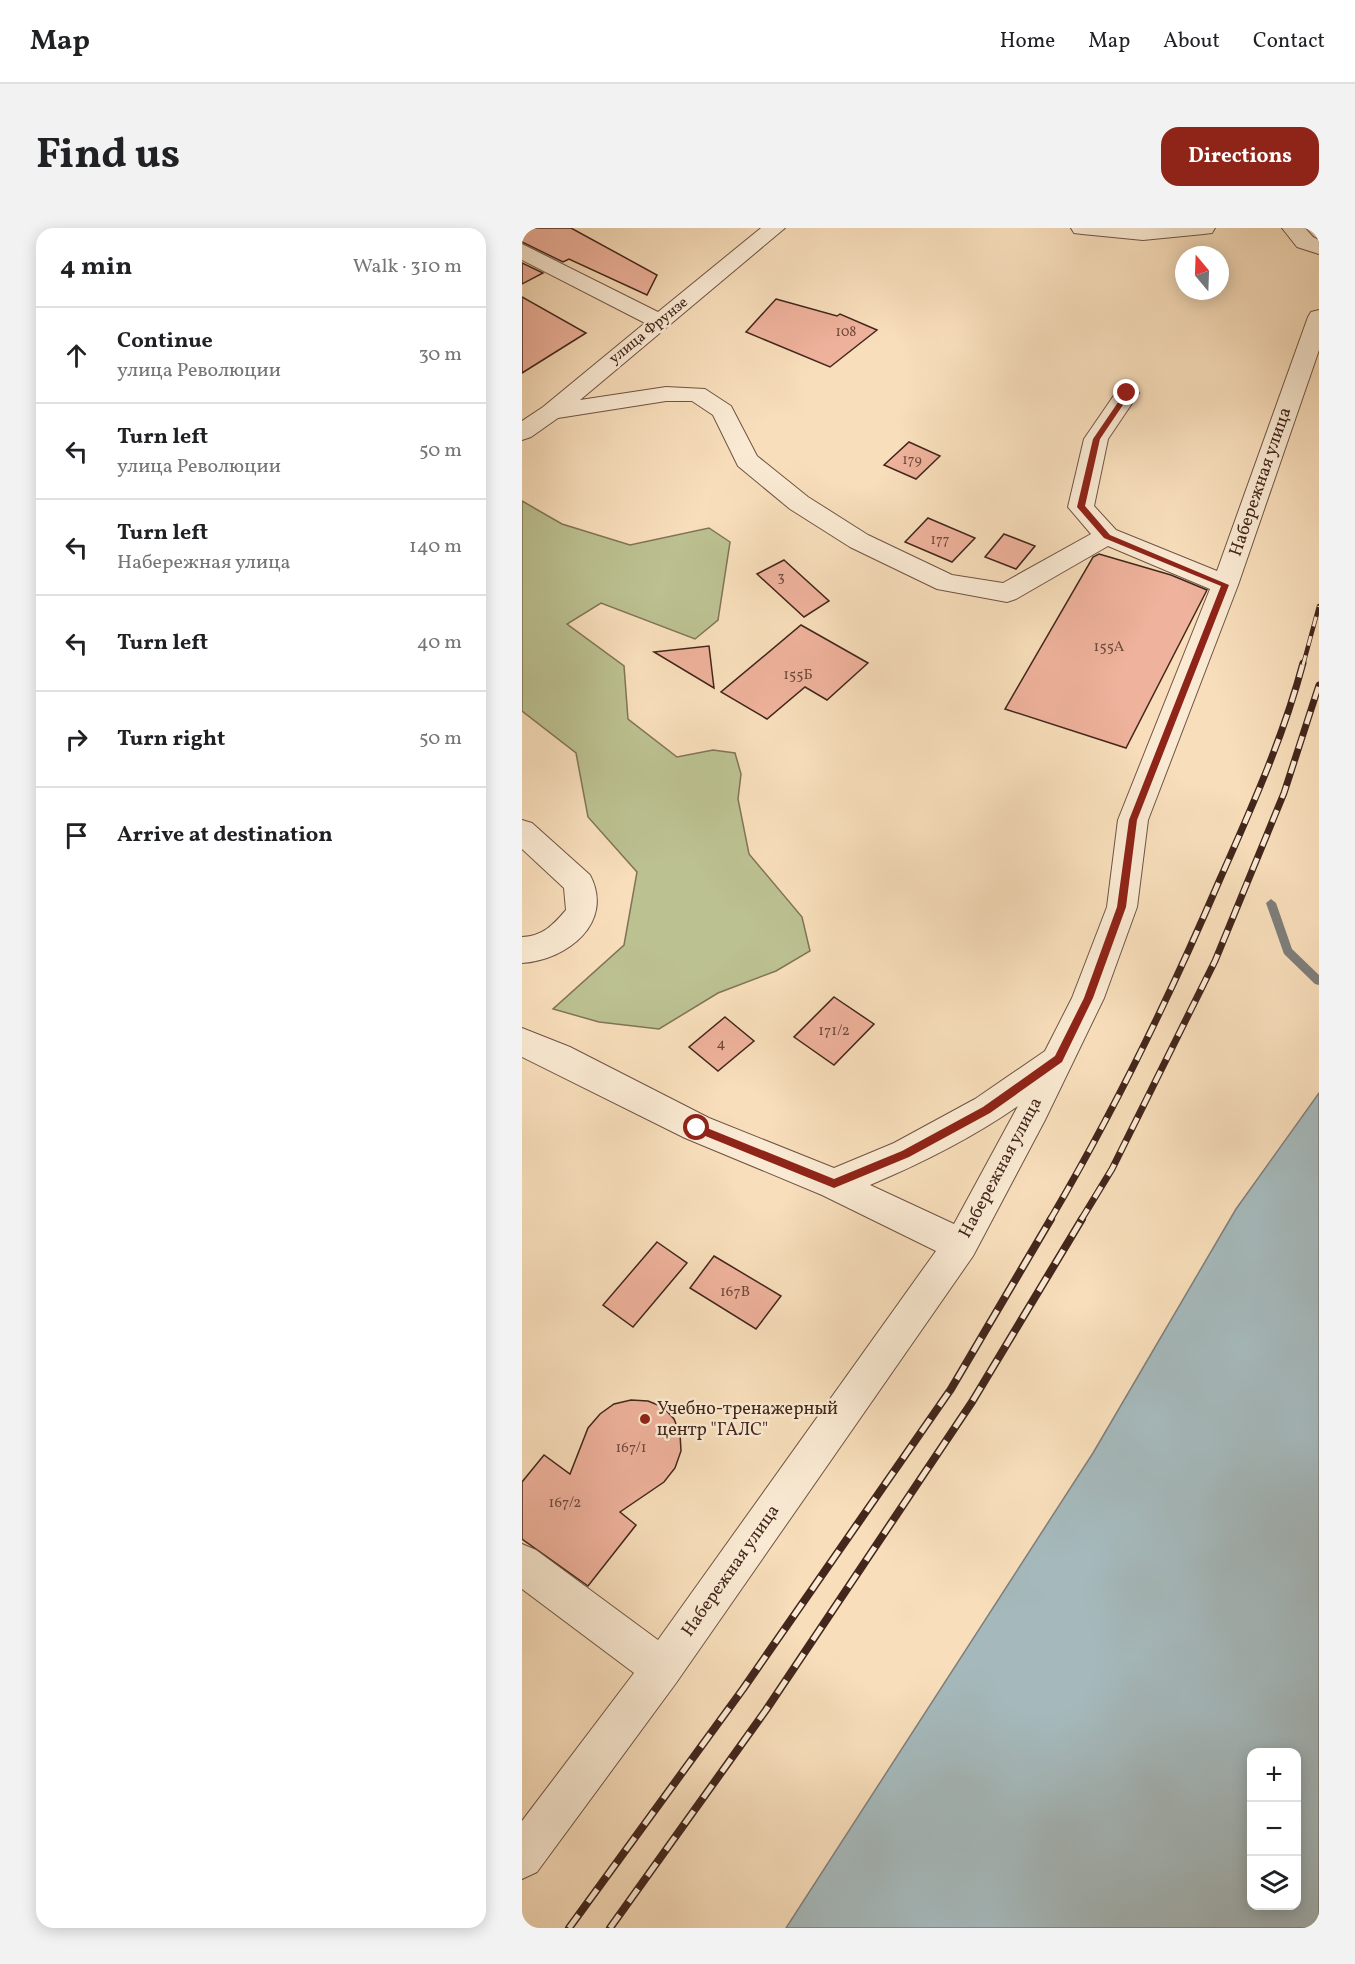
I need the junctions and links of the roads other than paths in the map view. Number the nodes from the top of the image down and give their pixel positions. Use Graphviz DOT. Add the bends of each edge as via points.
graph roads {
  1 [pos="774,228"];
  2 [pos="1082,228"];
  3 [pos="1204,228"];
  4 [pos="1293,228"];
  5 [pos="1319,247"];
  6 [pos="522,251"];
  7 [pos="1319,317"];
  8 [pos="660,322"];
  9 [pos="1127,393"];
  10 [pos="551,412"];
  11 [pos="522,432"];
  12 [pos="1107,536"];
  13 [pos="1225,585"];
  14 [pos="522,831"];
  15 [pos="522,950"];
  16 [pos="522,1042"];
  17 [pos="1058,1059"];
  18 [pos="834,1184"];
  19 [pos="961,1245"];
  20 [pos="522,1564"];
  21 [pos="662,1669"];
  22 [pos="522,1857"];
  1 -- 8 [label="street, улица Фрунзе"];
  2 -- 3 [label="street" via="1146,236"];
  4 -- 5 [label="street" via="1305,242"];
  6 -- 8 [label="street"];
  7 -- 13 [label="street, Набережная улица"];
  8 -- 10 [label="street, улица Фрунзе"];
  9 -- 12 [label="street" via="1096,439 1081,507"];
  10 -- 11 [label="street, улица Фрунзе"];
  10 -- 12 [label="street" via="666,394 697,394 723,411 747,460 799,503 859,541 946,583 1007,593"];
  12 -- 13 [label="street"];
  13 -- 17 [label="street, Набережная улица" via="1133,820 1122,907 1088,998"];
  14 -- 15 [label="street" via="579,883 582,913 558,941"];
  16 -- 18 [label="street" via="697,1128"];
  17 -- 18 [label="street" via="987,1110 906,1154"];
  17 -- 19 [label="street, Набережная улица"];
  18 -- 19 [label="street"];
  19 -- 21 [label="street, Набережная улица"];
  20 -- 21 [label="street"];
  21 -- 22 [label="street, Набережная улица"];
}
